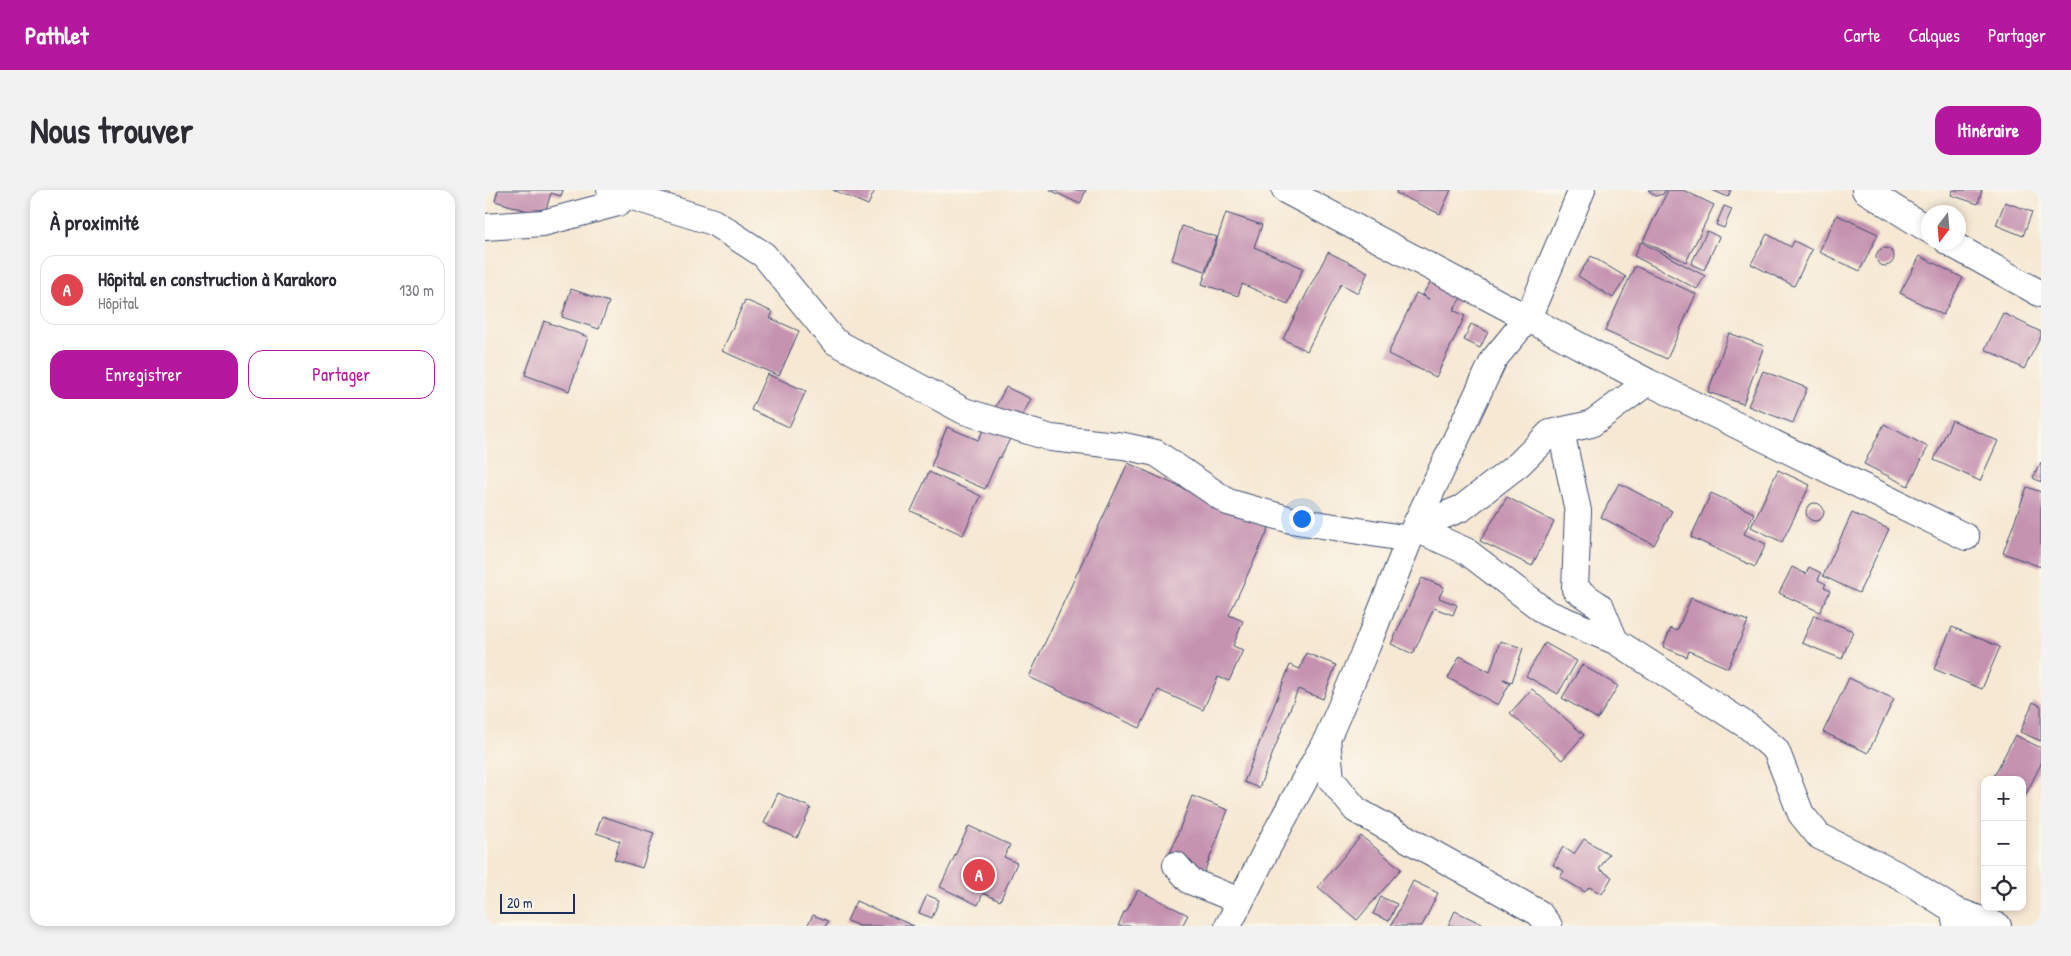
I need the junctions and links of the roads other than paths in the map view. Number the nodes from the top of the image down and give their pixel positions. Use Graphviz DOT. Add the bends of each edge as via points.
graph roads {
  1 [pos="1285,190"];
  2 [pos="1582,190"];
  3 [pos="1865,190"];
  4 [pos="618,193"];
  5 [pos="1921,225"];
  6 [pos="485,227"];
  7 [pos="1962,250"];
  8 [pos="2041,294"];
  9 [pos="1528,318"];
  10 [pos="1648,382"];
  11 [pos="1561,430"];
  12 [pos="1411,534"];
  13 [pos="1966,537"];
  14 [pos="1615,641"];
  15 [pos="1327,739"];
  16 [pos="1176,865"];
  17 [pos="1240,902"];
  18 [pos="1955,918"];
  19 [pos="1227,926"];
  20 [pos="1549,926"];
  21 [pos="1998,926"];
  1 -- 9 [label="street"];
  2 -- 9 [label="street"];
  3 -- 5 [label="street"];
  4 -- 6 [label="street" via="618,204 543,223"];
  4 -- 12 [label="street" via="713,222 763,255 833,341 965,411 1051,438 1156,452 1228,502 1291,520"];
  7 -- 8 [label="street"];
  9 -- 10 [label="street"];
  9 -- 12 [label="street" via="1494,359"];
  10 -- 11 [label="street" via="1591,424"];
  10 -- 13 [label="street"];
  11 -- 12 [label="street" via="1550,433 1519,464 1462,508"];
  11 -- 14 [label="street" via="1579,511 1575,589 1601,607"];
  12 -- 14 [label="street" via="1466,551 1547,613"];
  12 -- 15 [label="street"];
  14 -- 18 [label="street" via="1749,728 1776,750 1801,814 1819,836 1900,876"];
  15 -- 17 [label="street"];
  15 -- 20 [label="street" via="1331,779 1357,810 1539,913"];
  16 -- 17 [label="street" via="1190,880"];
  17 -- 19 [label="street"];
  18 -- 21 [label="street"];
}
